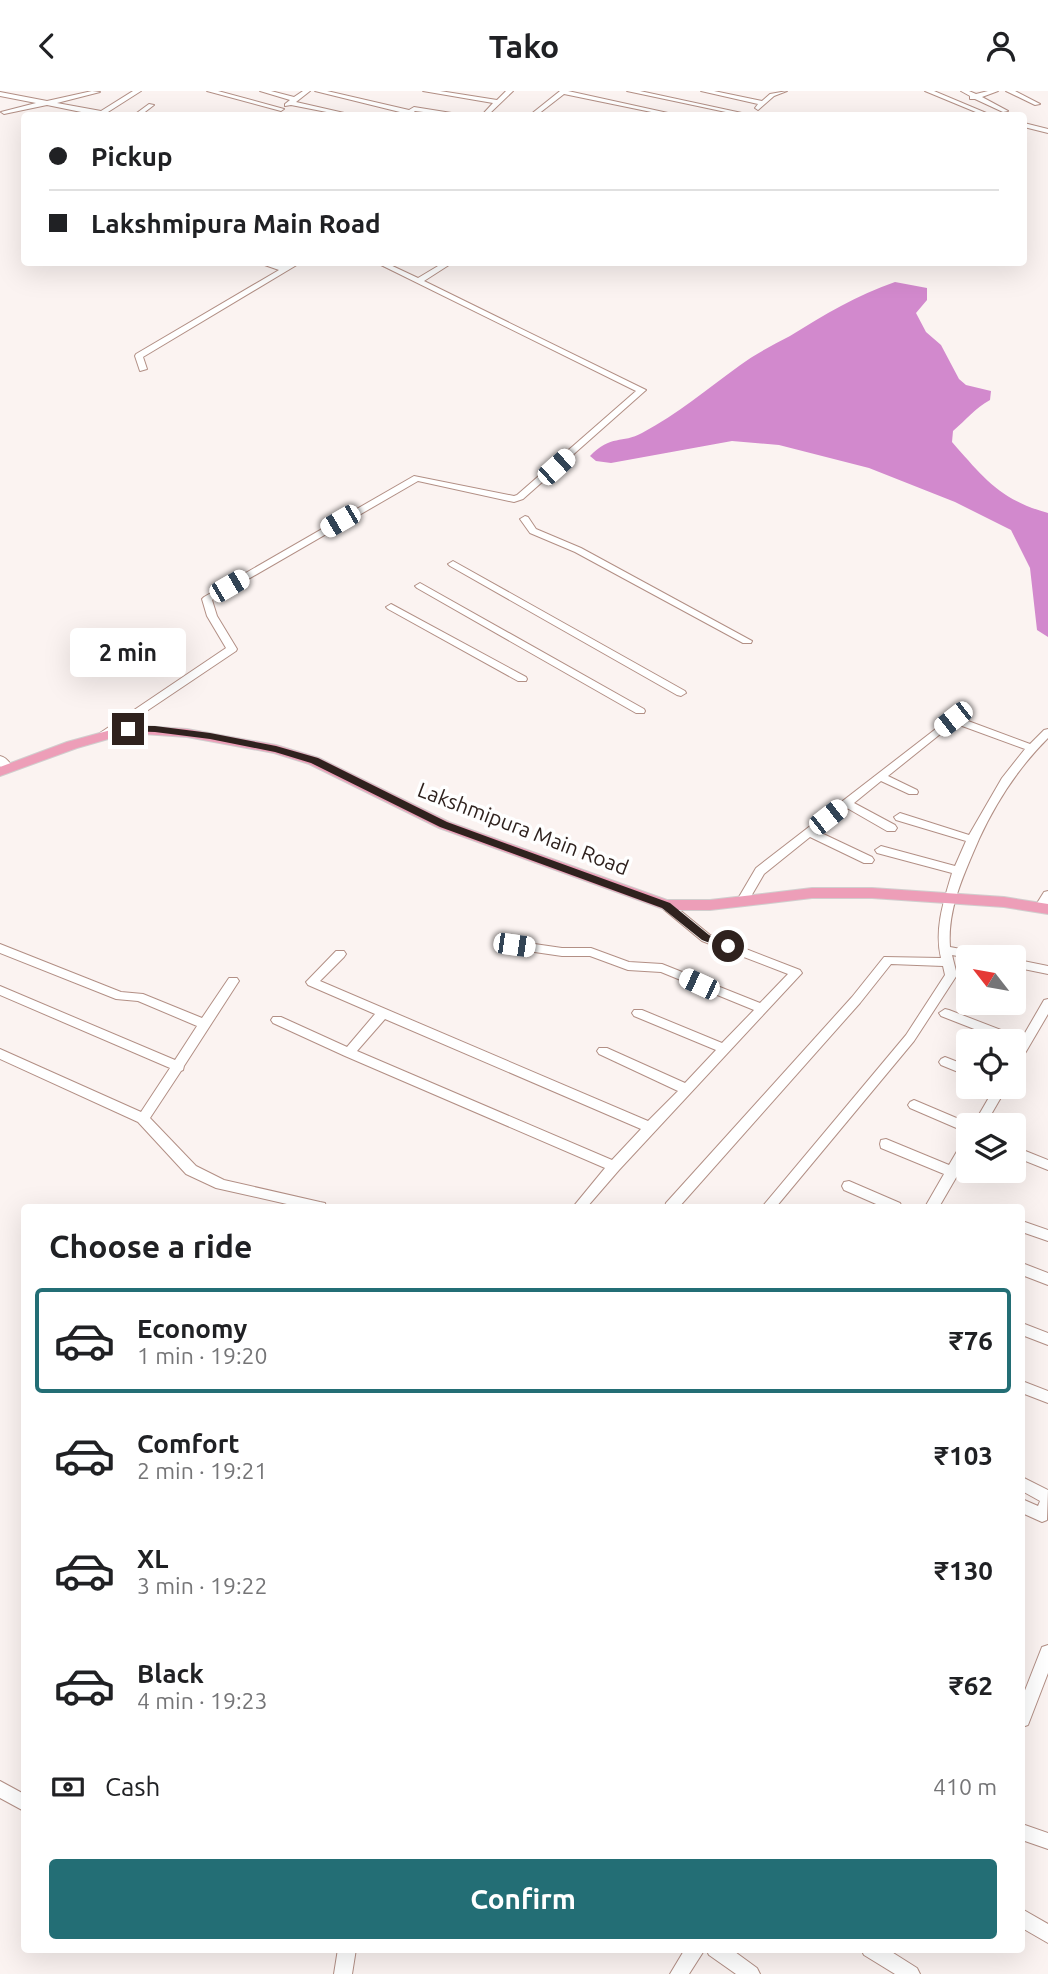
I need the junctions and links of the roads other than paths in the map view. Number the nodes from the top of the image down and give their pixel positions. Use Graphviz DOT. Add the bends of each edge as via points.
graph roads {
  1 [pos="70,91"];
  2 [pos="135,91"];
  3 [pos="210,91"];
  4 [pos="263,91"];
  5 [pos="318,91"];
  6 [pos="426,91"];
  7 [pos="510,91"];
  8 [pos="563,91"];
  9 [pos="630,91"];
  10 [pos="704,91"];
  11 [pos="784,91"];
  12 [pos="928,91"];
  13 [pos="964,91"];
  14 [pos="995,91"];
  15 [pos="1009,91"];
  16 [pos="97,92"];
  17 [pos="656,93"];
  18 [pos="0,94"];
  19 [pos="85,94"];
  20 [pos="298,97"];
  21 [pos="975,97"];
  22 [pos="499,102"];
  23 [pos="43,103"];
  24 [pos="764,103"];
  25 [pos="956,103"];
  26 [pos="1037,104"];
  27 [pos="151,105"];
  28 [pos="307,107"];
  29 [pos="639,108"];
  30 [pos="281,109"];
  31 [pos="1004,111"];
  32 [pos="4,112"];
  33 [pos="86,112"];
  34 [pos="104,112"];
  35 [pos="141,112"];
  36 [pos="276,112"];
  37 [pos="311,112"];
  38 [pos="334,112"];
  39 [pos="404,112"];
  40 [pos="410,112"];
  41 [pos="438,112"];
  42 [pos="488,112"];
  43 [pos="537,112"];
  44 [pos="634,112"];
  45 [pos="659,112"];
  46 [pos="736,112"];
  47 [pos="753,112"];
  48 [pos="980,112"];
  49 [pos="1048,125"];
  50 [pos="1027,127"];
  51 [pos="1048,131"];
  52 [pos="274,266"];
  53 [pos="290,266"];
  54 [pos="386,266"];
  55 [pos="443,266"];
  56 [pos="285,269"];
  57 [pos="419,281"];
  58 [pos="143,369"];
  59 [pos="525,519"];
  60 [pos="453,564"];
  61 [pos="421,586"];
  62 [pos="391,607"];
  63 [pos="747,641"];
  64 [pos="522,679"];
  65 [pos="681,693"];
  66 [pos="640,711"];
  67 [pos="1048,732"];
  68 [pos="104,735"];
  69 [pos="1032,748"];
  70 [pos="3,767"];
  71 [pos="880,776"];
  72 [pos="913,792"];
  73 [pos="846,803"];
  74 [pos="900,817"];
  75 [pos="891,828"];
  76 [pos="809,832"];
  77 [pos="974,839"];
  78 [pos="881,850"];
  79 [pos="868,860"];
  80 [pos="958,871"];
  81 [pos="1048,895"];
  82 [pos="949,899"];
  83 [pos="742,902"];
  84 [pos="666,905"];
  85 [pos="1044,908"];
  86 [pos="514,945"];
  87 [pos="0,948"];
  88 [pos="340,954"];
  89 [pos="947,956"];
  90 [pos="956,956"];
  91 [pos="1026,966"];
  92 [pos="1048,970"];
  93 [pos="233,981"];
  94 [pos="0,990"];
  95 [pos="1048,1003"];
  96 [pos="762,1009"];
  97 [pos="383,1013"];
  98 [pos="638,1013"];
  99 [pos="944,1013"];
  100 [pos="277,1020"];
  101 [pos="205,1024"];
  102 [pos="985,1029"];
  103 [pos="1026,1041"];
  104 [pos="724,1049"];
  105 [pos="603,1051"];
  106 [pos="349,1053"];
  107 [pos="0,1054"];
  108 [pos="945,1062"];
  109 [pos="956,1066"];
  110 [pos="179,1067"];
  111 [pos="686,1089"];
  112 [pos="914,1105"];
  113 [pos="142,1119"];
  114 [pos="956,1123"];
  115 [pos="651,1128"];
  116 [pos="886,1144"];
  117 [pos="1026,1156"];
  118 [pos="1048,1165"];
  119 [pos="614,1166"];
  120 [pos="956,1166"];
  121 [pos="952,1173"];
  122 [pos="849,1186"];
  123 [pos="306,1204"];
  124 [pos="582,1204"];
  125 [pos="674,1204"];
  126 [pos="772,1204"];
  127 [pos="888,1204"];
  128 [pos="934,1204"];
  129 [pos="1025,1227"];
  130 [pos="1048,1236"];
  131 [pos="1025,1270"];
  132 [pos="1048,1279"];
  133 [pos="1025,1330"];
  134 [pos="1048,1339"];
  135 [pos="1025,1388"];
  136 [pos="1048,1398"];
  137 [pos="1025,1487"];
  138 [pos="1025,1506"];
  139 [pos="1047,1508"];
  140 [pos="1048,1652"];
  141 [pos="1025,1711"];
  142 [pos="0,1789"];
  143 [pos="21,1801"];
  144 [pos="1025,1833"];
  145 [pos="1048,1841"];
  146 [pos="1025,1920"];
  147 [pos="1048,1934"];
  148 [pos="346,1953"];
  149 [pos="693,1953"];
  150 [pos="721,1953"];
  151 [pos="877,1953"];
  152 [pos="343,1974"];
  153 [pos="680,1974"];
  154 [pos="751,1974"];
  155 [pos="911,1974"];
  1 -- 19 [label="street"];
  2 -- 34 [label="street"];
  3 -- 30 [label="street"];
  4 -- 20 [label="street"];
  5 -- 39 [label="street"];
  6 -- 22 [label="street"];
  7 -- 22 [label="street"];
  8 -- 29 [label="street"];
  8 -- 43 [label="street"];
  9 -- 17 [label="street"];
  10 -- 24 [label="street"];
  11 -- 24 [label="street"];
  12 -- 25 [label="street"];
  13 -- 21 [label="street"];
  14 -- 21 [label="street"];
  15 -- 26 [label="street"];
  16 -- 19 [label="street"];
  17 -- 29 [label="street"];
  17 -- 46 [label="street"];
  18 -- 23 [label="street"];
  19 -- 23 [label="street"];
  20 -- 28 [label="street"];
  20 -- 28 [label="street"];
  20 -- 30 [label="street"];
  21 -- 25 [label="street"];
  21 -- 31 [label="street"];
  22 -- 42 [label="street"];
  23 -- 32 [label="street"];
  23 -- 33 [label="street"];
  24 -- 47 [label="street"];
  25 -- 48 [label="street"];
  27 -- 35 [label="street"];
  28 -- 37 [label="street"];
  28 -- 38 [label="street"];
  29 -- 44 [label="street"];
  29 -- 45 [label="street"];
  30 -- 36 [label="street"];
  40 -- 41 [label="street"];
  49 -- 50 [label="street"];
  50 -- 51 [label="street"];
  52 -- 56 [label="street"];
  53 -- 56 [label="street"];
  54 -- 57 [label="street"];
  55 -- 57 [label="street"];
  56 -- 58 [label="street" via="139,356"];
  57 -- 68 [label="street" via="642,390 520,497 417,478 207,599 232,649"];
  59 -- 63 [label="street" via="533,531 578,550"];
  60 -- 65 [label="street"];
  61 -- 66 [label="street"];
  62 -- 64 [label="street"];
  67 -- 69 [label="street"];
  68 -- 70 [label="main road, Lakshmipura Main Road"];
  68 -- 84 [label="main road, Lakshmipura Main Road" via="128,729 187,733 276,749 314,761 444,825"];
  69 -- 71 [label="street" via="956,717"];
  69 -- 77 [label="street" via="999,790"];
  71 -- 72 [label="street"];
  71 -- 73 [label="street"];
  73 -- 75 [label="street"];
  73 -- 76 [label="street"];
  74 -- 77 [label="street"];
  76 -- 79 [label="street"];
  76 -- 83 [label="street" via="760,871"];
  77 -- 80 [label="street"];
  78 -- 80 [label="street"];
  80 -- 82 [label="street"];
  81 -- 85 [label="street"];
  82 -- 83 [label="main road, Lakshmipura Main Road" via="812,893"];
  82 -- 85 [label="main road, Lakshmipura Main Road"];
  82 -- 89 [label="street" via="943,940"];
  83 -- 84 [label="main road, Lakshmipura Main Road"];
  84 -- 96 [label="street" via="706,937 796,973"];
  86 -- 96 [label="street" via="562,953 591,952 628,966 662,968"];
  87 -- 101 [label="street"];
  88 -- 97 [label="street" via="312,982"];
  89 -- 90 [label="street"];
  89 -- 125 [label="street" via="888,960"];
  89 -- 126 [label="street" via="951,975 910,1038"];
  91 -- 92 [label="street"];
  93 -- 101 [label="street"];
  94 -- 110 [label="street"];
  95 -- 103 [label="street"];
  96 -- 104 [label="street"];
  97 -- 106 [label="street"];
  97 -- 115 [label="street"];
  98 -- 104 [label="street"];
  99 -- 102 [label="street"];
  100 -- 106 [label="street"];
  101 -- 110 [label="street"];
  104 -- 111 [label="street"];
  105 -- 111 [label="street"];
  106 -- 119 [label="street"];
  107 -- 113 [label="street"];
  108 -- 109 [label="street"];
  110 -- 113 [label="street"];
  111 -- 115 [label="street"];
  112 -- 114 [label="street"];
  113 -- 123 [label="street" via="191,1170 233,1188"];
  115 -- 119 [label="street"];
  116 -- 121 [label="street"];
  117 -- 118 [label="street"];
  119 -- 124 [label="street"];
  120 -- 121 [label="street"];
  121 -- 128 [label="street"];
  122 -- 127 [label="street"];
  129 -- 130 [label="street"];
  131 -- 132 [label="street"];
  133 -- 134 [label="street"];
  135 -- 136 [label="street"];
  137 -- 139 [label="street"];
  138 -- 139 [label="street"];
  140 -- 141 [label="street"];
  142 -- 143 [label="street"];
  144 -- 145 [label="street"];
  146 -- 147 [label="street"];
  148 -- 152 [label="street"];
  149 -- 153 [label="street"];
  150 -- 154 [label="street"];
  151 -- 155 [label="street"];
}
